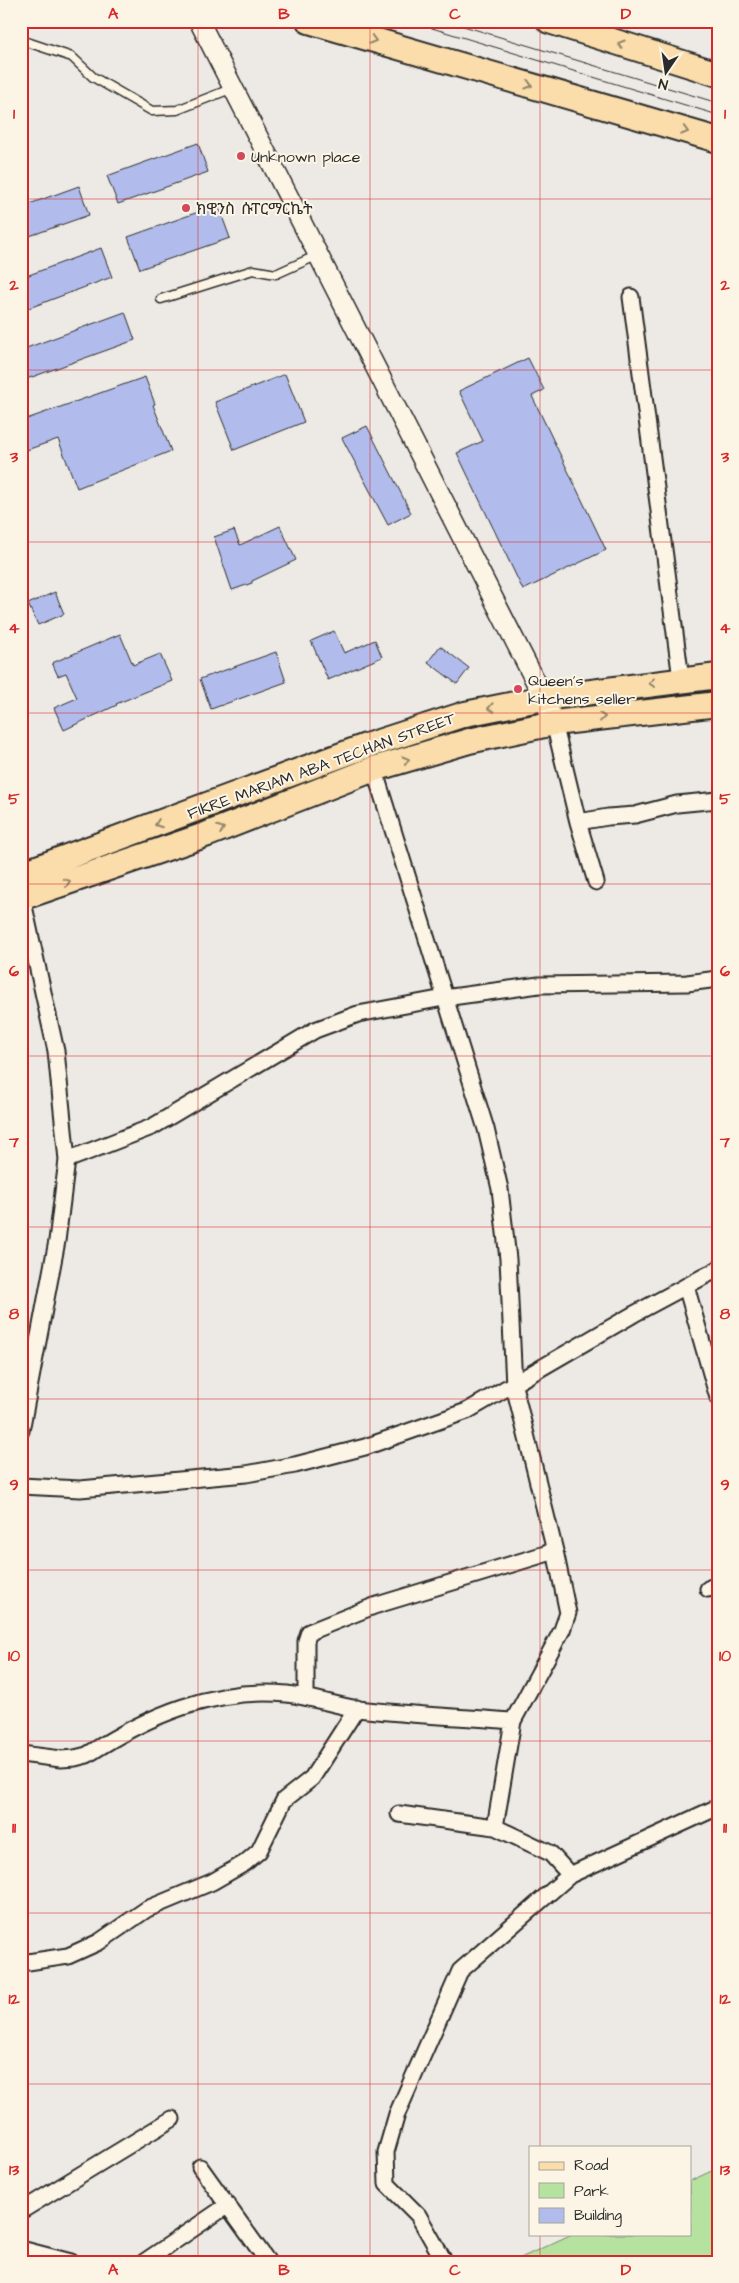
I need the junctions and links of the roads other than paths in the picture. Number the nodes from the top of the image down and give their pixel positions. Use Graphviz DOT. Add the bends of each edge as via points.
graph roads {
  1 [pos="199,21"];
  2 [pos="309,21"];
  3 [pos="549,21"];
  4 [pos="21,40"];
  5 [pos="718,74"];
  6 [pos="233,88"];
  7 [pos="718,140"];
  8 [pos="318,255"];
  9 [pos="631,297"];
  10 [pos="161,299"];
  11 [pos="718,676"];
  12 [pos="681,680"];
  13 [pos="544,698"];
  14 [pos="718,704"];
  15 [pos="554,722"];
  16 [pos="374,769"];
  17 [pos="718,800"];
  18 [pos="578,822"];
  19 [pos="21,874"];
  20 [pos="596,882"];
  21 [pos="22,898"];
  22 [pos="718,979"];
  23 [pos="444,998"];
  24 [pos="66,1160"];
  25 [pos="718,1269"];
  26 [pos="686,1286"];
  27 [pos="514,1386"];
  28 [pos="718,1398"];
  29 [pos="21,1431"];
  30 [pos="21,1486"];
  31 [pos="555,1551"];
  32 [pos="306,1697"];
  33 [pos="357,1708"];
  34 [pos="513,1720"];
  35 [pos="21,1754"];
  36 [pos="718,1807"];
  37 [pos="399,1814"];
  38 [pos="494,1827"];
  39 [pos="570,1875"];
  40 [pos="21,1960"];
  41 [pos="172,2118"];
  42 [pos="200,2167"];
  43 [pos="228,2205"];
  44 [pos="21,2211"];
  45 [pos="21,2249"];
  46 [pos="72,2262"];
  47 [pos="144,2262"];
  48 [pos="268,2262"];
  49 [pos="442,2262"];
  1 -- 6 [label="street"];
  2 -- 7 [label="main road, one-way"];
  5 -- 3 [label="main road, one-way"];
  4 -- 6 [label="lane" via="72,57 93,77 152,111 177,110"];
  6 -- 8 [label="street"];
  8 -- 10 [label="lane" via="276,274 253,270"];
  8 -- 13 [label="street"];
  9 -- 12 [label="street"];
  11 -- 12 [label="main road, FIKRE MARIAM ABA TECHAN STREET"];
  12 -- 13 [label="main road, FIKRE MARIAM ABA TECHAN STREET, one-way"];
  13 -- 15 [label="street"];
  13 -- 19 [label="main road, FIKRE MARIAM ABA TECHAN STREET, one-way" via="465,714 415,729"];
  15 -- 14 [label="main road, FIKRE MARIAM ABA TECHAN STREET, one-way"];
  16 -- 15 [label="main road, FIKRE MARIAM ABA TECHAN STREET, one-way" via="469,741"];
  15 -- 18 [label="street"];
  21 -- 16 [label="main road, FIKRE MARIAM ABA TECHAN STREET, one-way" via="208,834"];
  16 -- 23 [label="street"];
  17 -- 18 [label="street"];
  18 -- 20 [label="street"];
  21 -- 24 [label="street" via="56,1051"];
  22 -- 23 [label="street" via="687,983 539,985"];
  23 -- 24 [label="street" via="358,1014 315,1030 152,1127"];
  23 -- 27 [label="street" via="486,1129 500,1189 508,1259"];
  24 -- 29 [label="street" via="57,1241"];
  25 -- 26 [label="street"];
  26 -- 27 [label="street"];
  26 -- 28 [label="street"];
  27 -- 30 [label="street" via="467,1411 365,1447 295,1465 246,1474 80,1489"];
  27 -- 31 [label="street"];
  31 -- 32 [label="street" via="374,1606 309,1632 306,1641"];
  31 -- 34 [label="street" via="568,1613"];
  32 -- 33 [label="street"];
  32 -- 35 [label="street" via="255,1692 215,1698 166,1712 87,1755 75,1758"];
  33 -- 34 [label="street"];
  33 -- 40 [label="street" via="312,1778 284,1800 259,1851 245,1862 212,1882 147,1909 98,1942 68,1956 28,1962"];
  34 -- 38 [label="street"];
  36 -- 39 [label="street"];
  37 -- 38 [label="street"];
  38 -- 39 [label="street" via="550,1853"];
  39 -- 49 [label="street" via="460,1971 397,2114 386,2152 387,2184 418,2215"];
  41 -- 44 [label="street"];
  42 -- 43 [label="street"];
  43 -- 47 [label="street"];
  43 -- 48 [label="street"];
  45 -- 46 [label="street"];
}
